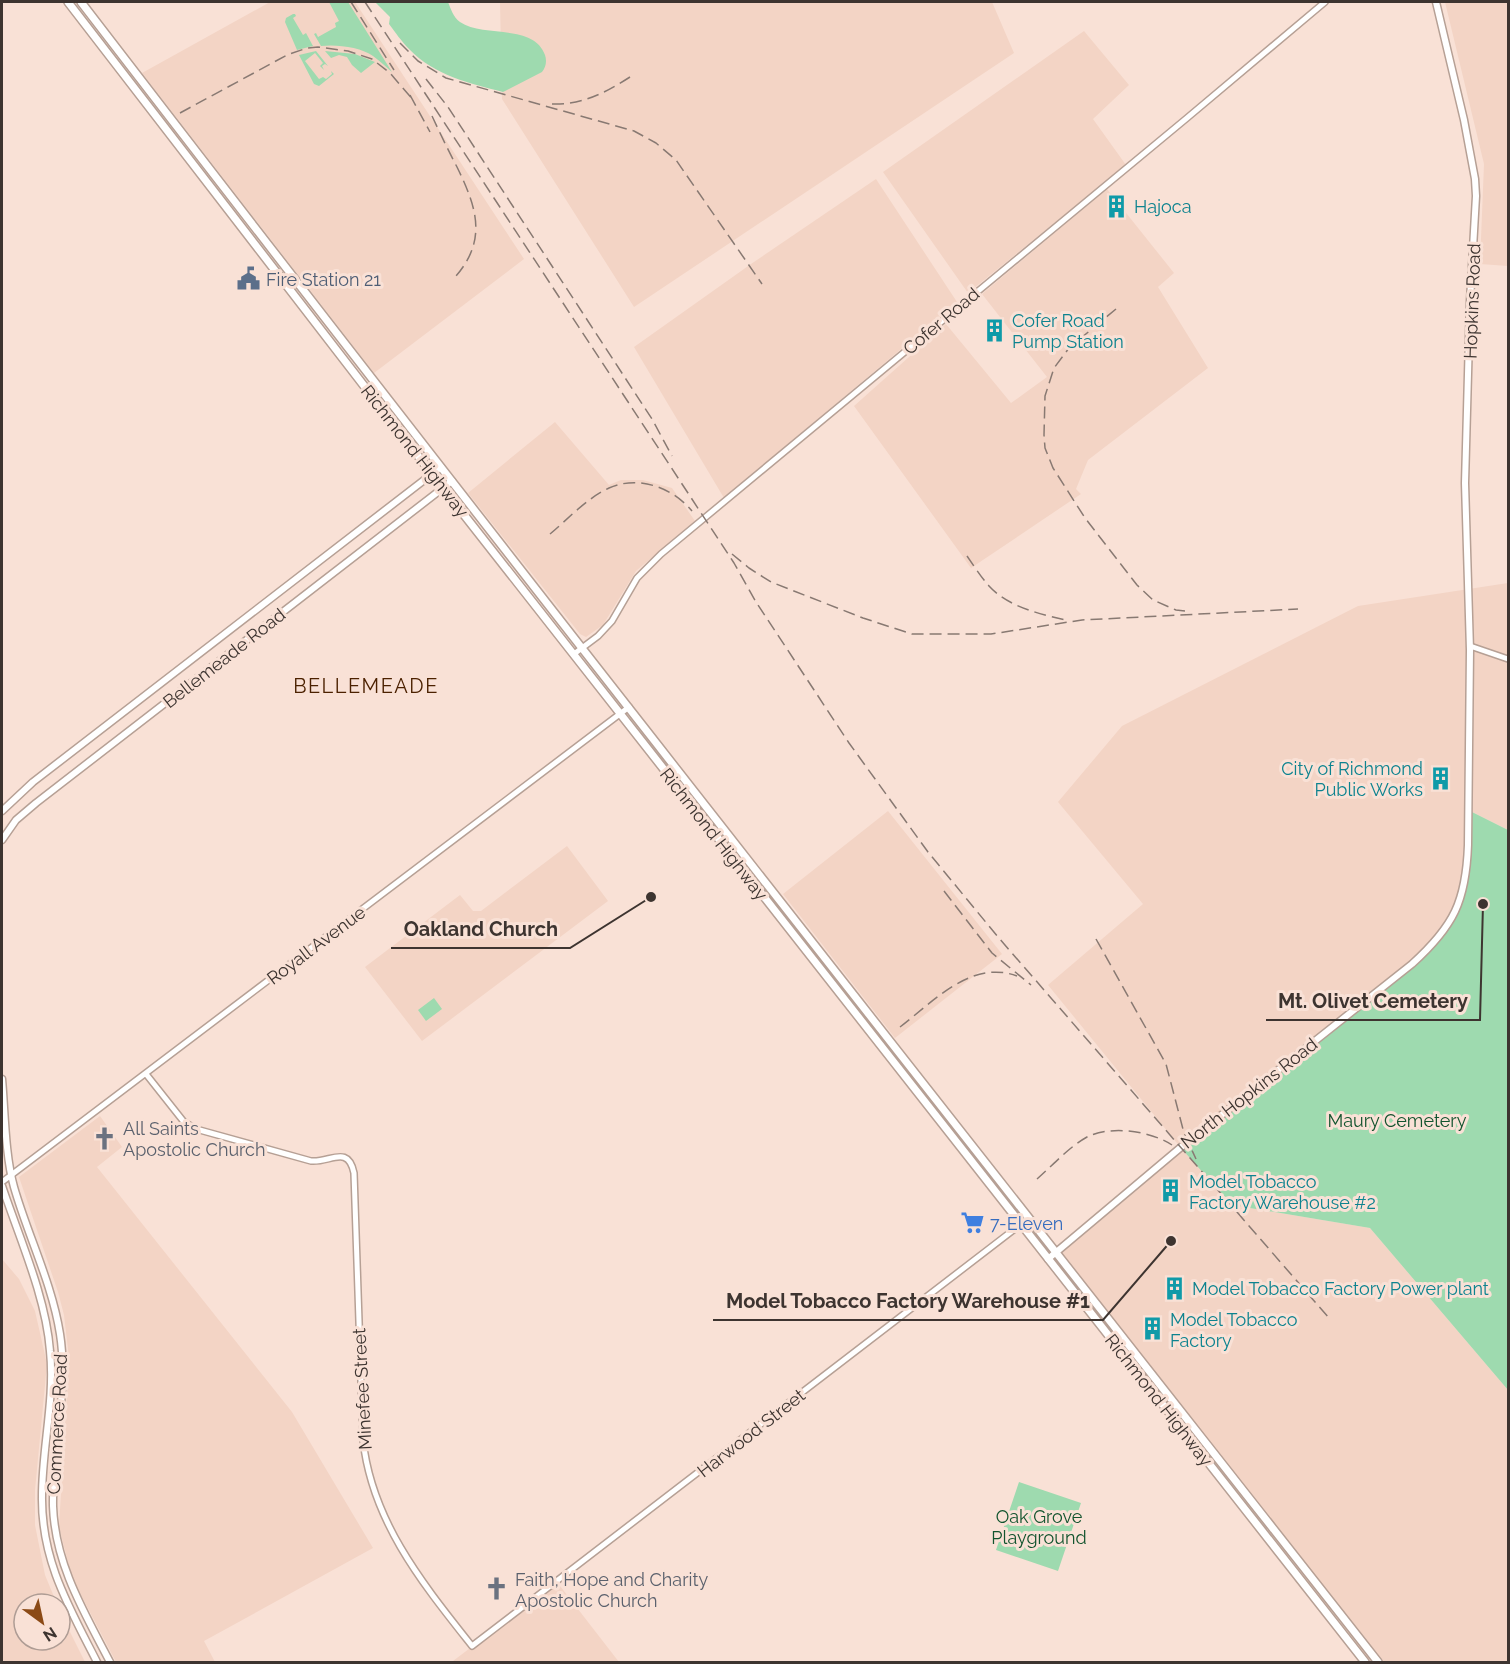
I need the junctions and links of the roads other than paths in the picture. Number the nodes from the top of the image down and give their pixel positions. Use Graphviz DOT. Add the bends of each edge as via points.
graph roads {
  1 [pos="68,2"];
  2 [pos="81,2"];
  3 [pos="1325,2"];
  4 [pos="1436,2"];
  5 [pos="441,467"];
  6 [pos="432,474"];
  7 [pos="452,482"];
  8 [pos="443,488"];
  9 [pos="1468,605"];
  10 [pos="1470,646"];
  11 [pos="582,648"];
  12 [pos="574,654"];
  13 [pos="1509,659"];
  14 [pos="629,707"];
  15 [pos="621,714"];
  16 [pos="2,811"];
  17 [pos="2,840"];
  18 [pos="146,1074"];
  19 [pos="2,1079"];
  20 [pos="11,1175"];
  21 [pos="2,1184"];
  22 [pos="1029,1218"];
  23 [pos="1020,1225"];
  24 [pos="1055,1252"];
  25 [pos="1048,1259"];
  26 [pos="472,1646"];
  27 [pos="97,1662"];
  28 [pos="110,1662"];
  29 [pos="1365,1662"];
  30 [pos="1378,1662"];
  1 -- 6 [label="main road, Richmond Highway"];
  2 -- 5 [label="main road, Richmond Highway"];
  3 -- 11 [label="street, Cofer Road" via="661,554 637,578 612,621"];
  4 -- 9 [label="main road, Hopkins Road" via="1475,179 1465,483"];
  5 -- 6 [label="main road, Bellemeade Road"];
  5 -- 7 [label="main road, Richmond Highway"];
  6 -- 8 [label="main road, Richmond Highway"];
  6 -- 16 [label="main road, Bellemeade Road" via="33,782"];
  7 -- 8 [label="main road, Bellemeade Road"];
  7 -- 11 [label="main road, Richmond Highway"];
  8 -- 12 [label="main road, Richmond Highway"];
  8 -- 17 [label="main road, Bellemeade Road" via="36,803 16,820"];
  9 -- 10 [label="main road, North Hopkins Road"];
  10 -- 13 [label="street"];
  10 -- 24 [label="main road, North Hopkins Road" via="1467,873 1449,924 1412,964"];
  11 -- 12 [label="street, Cofer Road"];
  11 -- 14 [label="main road, Richmond Highway"];
  12 -- 15 [label="main road, Richmond Highway"];
  14 -- 15 [label="street, Royall Avenue"];
  14 -- 22 [label="main road, Richmond Highway"];
  15 -- 18 [label="street, Royall Avenue"];
  15 -- 23 [label="main road, Richmond Highway"];
  18 -- 20 [label="street, Royall Avenue"];
  18 -- 26 [label="street, Minefee Street" via="191,1127 311,1161 344,1157 350,1161 354,1173 362,1430 367,1466 379,1506 407,1560"];
  19 -- 20 [label="main road, Commerce Road"];
  20 -- 21 [label="street, Royall Avenue"];
  20 -- 28 [label="main road, Commerce Road" via="52,1299 61,1341 62,1384 53,1504 58,1546 71,1587"];
  21 -- 27 [label="main road, Commerce Road" via="49,1338 51,1384 42,1497 47,1549 62,1594"];
  22 -- 23 [label="street, Harwood Street"];
  22 -- 24 [label="main road, Richmond Highway"];
  23 -- 25 [label="main road, Richmond Highway"];
  23 -- 26 [label="street, Harwood Street"];
  24 -- 25 [label="main road, North Hopkins Road"];
  24 -- 30 [label="main road, Richmond Highway"];
  25 -- 29 [label="main road, Richmond Highway"];
}
